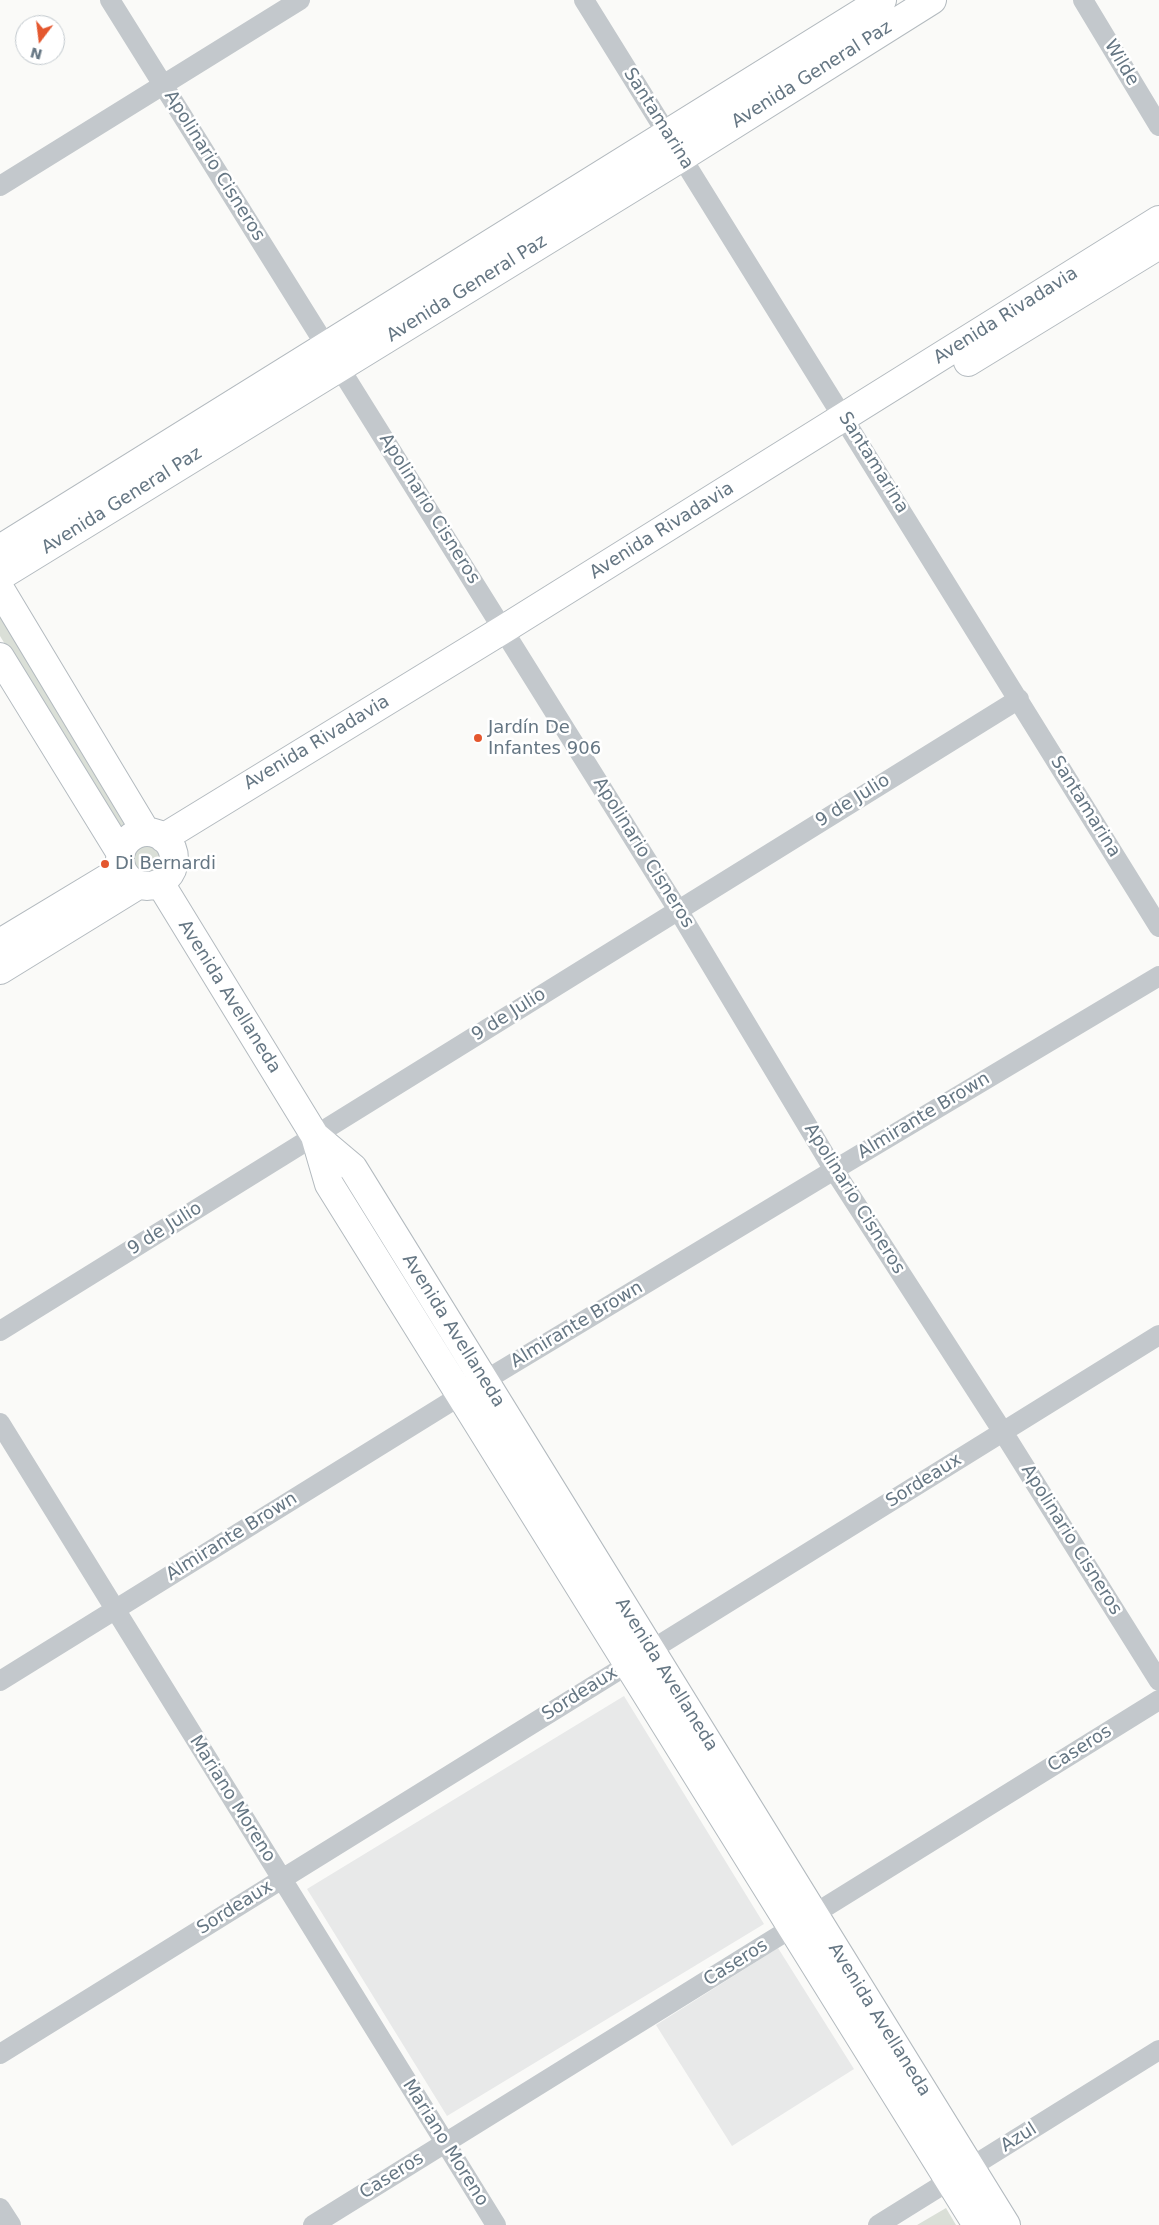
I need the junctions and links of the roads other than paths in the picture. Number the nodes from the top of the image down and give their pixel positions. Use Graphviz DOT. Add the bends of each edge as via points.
graph roads {
  1 [pos="110,0"];
  2 [pos="300,0"];
  3 [pos="584,0"];
  4 [pos="882,0"];
  5 [pos="932,0"];
  6 [pos="1083,0"];
  7 [pos="163,85"];
  8 [pos="1159,126"];
  9 [pos="667,134"];
  10 [pos="682,157"];
  11 [pos="0,186"];
  12 [pos="559,201"];
  13 [pos="1159,220"];
  14 [pos="572,224"];
  15 [pos="1159,245"];
  16 [pos="499,254"];
  17 [pos="333,357"];
  18 [pos="849,425"];
  19 [pos="0,574"];
  20 [pos="508,636"];
  21 [pos="0,657"];
  22 [pos="1019,699"];
  23 [pos="161,840"];
  24 [pos="135,873"];
  25 [pos="678,910"];
  26 [pos="1159,927"];
  27 [pos="0,943"];
  28 [pos="0,970"];
  29 [pos="1159,976"];
  30 [pos="315,1136"];
  31 [pos="834,1170"];
  32 [pos="0,1331"];
  33 [pos="1159,1335"];
  34 [pos="484,1381"];
  35 [pos="461,1396"];
  36 [pos="0,1423"];
  37 [pos="1003,1432"];
  38 [pos="116,1610"];
  39 [pos="639,1657"];
  40 [pos="0,1681"];
  41 [pos="1159,1681"];
  42 [pos="1159,1700"];
  43 [pos="282,1879"];
  44 [pos="803,1921"];
  45 [pos="1159,2050"];
  46 [pos="0,2054"];
  47 [pos="445,2143"];
  48 [pos="960,2174"];
  49 [pos="0,2208"];
  50 [pos="11,2225"];
  51 [pos="313,2225"];
  52 [pos="496,2225"];
  53 [pos="878,2225"];
  54 [pos="977,2225"];
  55 [pos="1006,2225"];
  1 -- 7 [label="street, Apolinario Cisneros"];
  2 -- 7 [label="street"];
  3 -- 9 [label="street, Santamarina"];
  4 -- 9 [label="main road, Avenida General Paz"];
  5 -- 10 [label="main road, Avenida General Paz"];
  6 -- 8 [label="street, Wilde"];
  7 -- 11 [label="street"];
  7 -- 17 [label="street, Apolinario Cisneros"];
  9 -- 10 [label="street, Santamarina"];
  9 -- 12 [label="main road, Avenida General Paz"];
  10 -- 14 [label="main road, Avenida General Paz"];
  10 -- 18 [label="street, Santamarina"];
  12 -- 14 [label="main road"];
  12 -- 16 [label="main road, Avenida General Paz"];
  13 -- 18 [label="main road, Avenida Rivadavia"];
  14 -- 16 [label="main road, Avenida General Paz"];
  15 -- 18 [label="main road, Avenida Rivadavia"];
  16 -- 17 [label="main road, Avenida General Paz"];
  17 -- 19 [label="main road, Avenida General Paz" via="86,509"];
  17 -- 20 [label="street, Apolinario Cisneros"];
  18 -- 20 [label="main road, Avenida Rivadavia"];
  18 -- 22 [label="street, Santamarina"];
  19 -- 23 [label="main road"];
  20 -- 23 [label="main road, Avenida Rivadavia"];
  20 -- 25 [label="street, Apolinario Cisneros"];
  21 -- 24 [label="main road, Avenida Avellaneda"];
  22 -- 25 [label="street, 9 de Julio"];
  22 -- 26 [label="street, Santamarina"];
  23 -- 24 [label="main road, Avenida Rivadavia" via="133,836 128,840"];
  23 -- 24 [label="main road" via="172,870"];
  24 -- 27 [label="main road"];
  24 -- 28 [label="main road"];
  24 -- 30 [label="main road, Avenida Avellaneda"];
  25 -- 30 [label="street, 9 de Julio"];
  25 -- 31 [label="street, Apolinario Cisneros"];
  29 -- 31 [label="street, Almirante Brown"];
  30 -- 32 [label="street, 9 de Julio"];
  30 -- 34 [label="main road, Avenida Avellaneda" via="353,1168"];
  30 -- 35 [label="main road, Avenida Avellaneda" via="329,1184"];
  31 -- 34 [label="street, Almirante Brown"];
  31 -- 37 [label="street, Apolinario Cisneros"];
  33 -- 37 [label="street, Sordeaux"];
  34 -- 35 [label="street, Almirante Brown"];
  34 -- 39 [label="main road, Avenida Avellaneda"];
  35 -- 38 [label="street, Almirante Brown"];
  35 -- 39 [label="main road, Avenida Avellaneda"];
  36 -- 38 [label="street, Mariano Moreno"];
  37 -- 39 [label="street, Sordeaux"];
  37 -- 41 [label="street, Apolinario Cisneros"];
  38 -- 40 [label="street, Almirante Brown"];
  38 -- 43 [label="street, Mariano Moreno"];
  39 -- 43 [label="street, Sordeaux"];
  39 -- 44 [label="main road, Avenida Avellaneda"];
  42 -- 44 [label="street, Caseros"];
  43 -- 46 [label="street, Sordeaux"];
  43 -- 47 [label="street, Mariano Moreno"];
  44 -- 47 [label="street, Caseros"];
  44 -- 48 [label="main road, Avenida Avellaneda"];
  45 -- 48 [label="street, Azul"];
  47 -- 51 [label="street, Caseros"];
  47 -- 52 [label="street, Mariano Moreno"];
  48 -- 53 [label="street, Azul"];
  48 -- 54 [label="main road, Avenida Avellaneda"];
  48 -- 55 [label="main road, Avenida Avellaneda"];
  49 -- 50 [label="street"];
}
